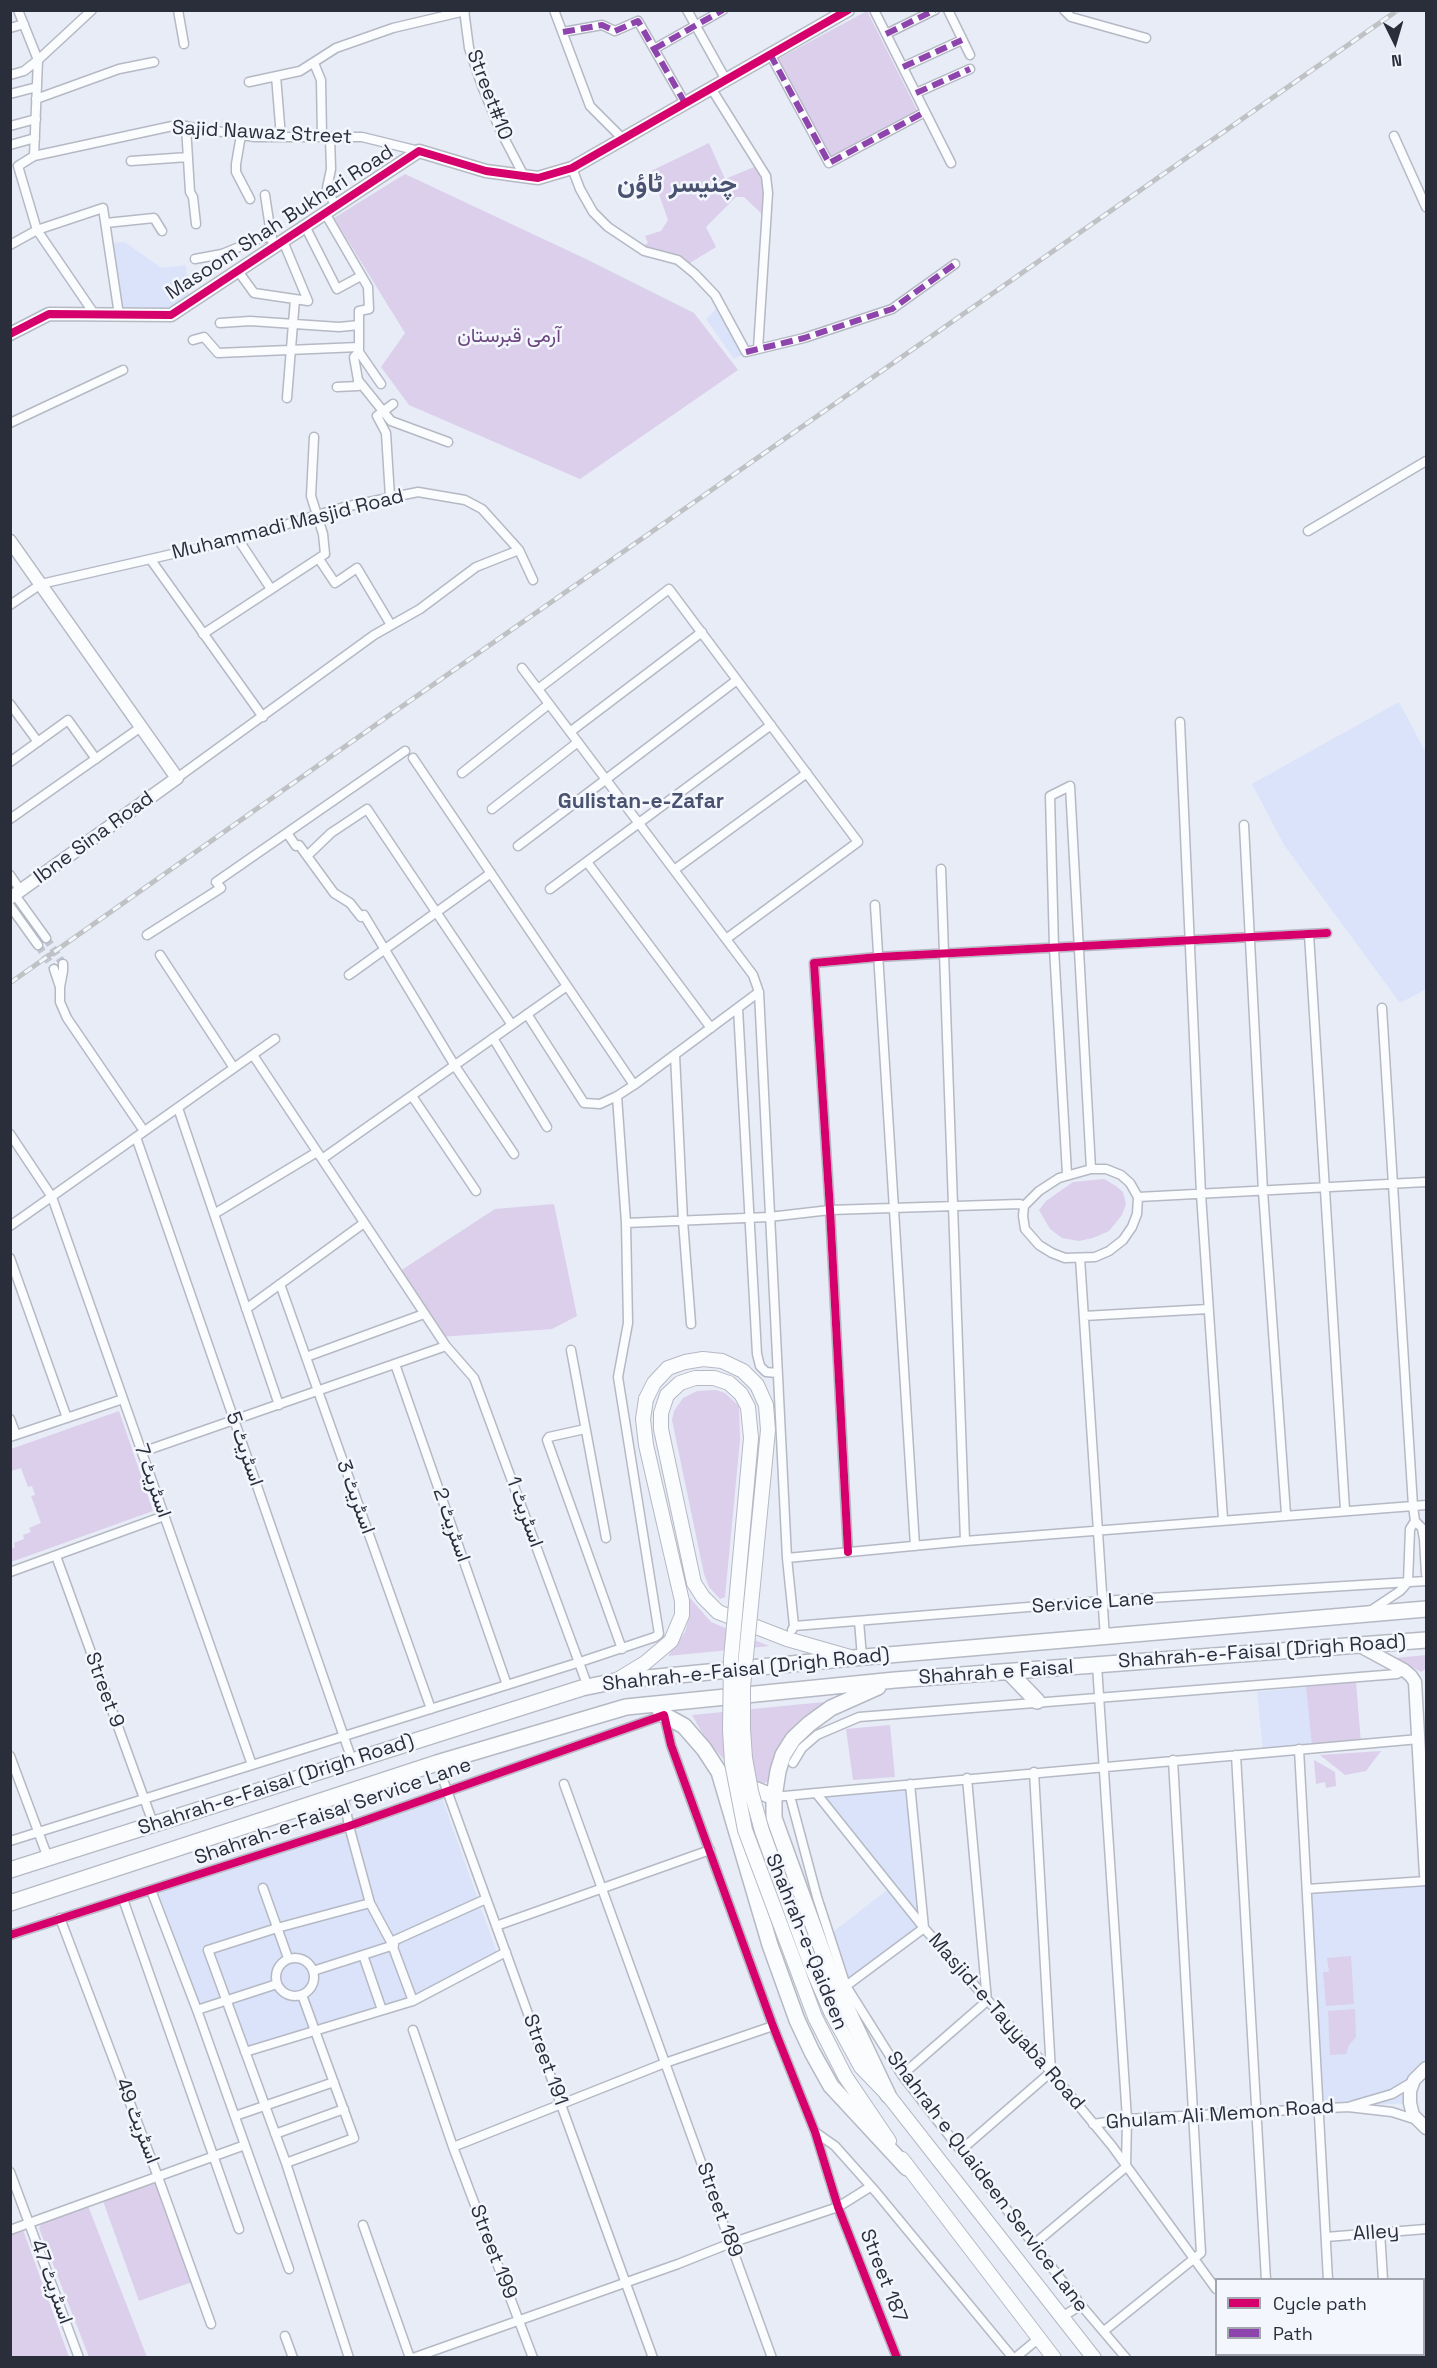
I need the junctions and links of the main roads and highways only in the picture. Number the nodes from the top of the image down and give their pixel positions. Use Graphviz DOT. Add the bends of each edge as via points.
graph roads {
  1 [pos="1426,1609"];
  2 [pos="1426,1640"];
  3 [pos="858,1658"];
  4 [pos="1097,1665"];
  5 [pos="1010,1673"];
  6 [pos="895,1680"];
  7 [pos="616,1681"];
  8 [pos="1037,1701"];
  9 [pos="660,1709"];
  10 [pos="774,1797"];
  11 [pos="729,1802"];
  12 [pos="10,1870"];
  13 [pos="10,1904"];
  14 [pos="888,2095"];
  15 [pos="908,2168"];
  16 [pos="1054,2358"];
  17 [pos="1094,2358"];
  1 -- 3 [label="highway, Shahrah-e-Faisal (Drigh Road)"];
  2 -- 4 [label="highway, Shahrah-e-Faisal (Drigh Road)"];
  3 -- 7 [label="highway, Shahrah-e-Faisal (Drigh Road)"];
  3 -- 15 [label="main road, Shahrah-e-Qaideen, bridge" via="787,1640 718,1612 703,1597 694,1583 664,1445 661,1413 667,1395 680,1383 695,1378 729,1383 741,1394 751,1421 751,1438 731,1659 732,1762 745,1830 815,2017 845,2076"];
  4 -- 5 [label="highway, Shahrah e Faisal"];
  5 -- 6 [label="highway, Shahrah e Faisal"];
  5 -- 8 [label="highway"];
  6 -- 9 [label="highway, Shahrah-e-Faisal (Drigh Road)"];
  6 -- 10 [label="highway" via="831,1708 793,1739 783,1755"];
  7 -- 12 [label="highway, Shahrah-e-Faisal (Drigh Road)" via="352,1760"];
  7 -- 14 [label="main road, Shahrah-e-Qaideen, bridge" via="671,1641 682,1615 646,1445 646,1399 668,1368 703,1359 722,1360 743,1371 757,1385 766,1405 768,1430 743,1687 742,1729 751,1791 762,1831 831,2012 861,2067"];
  9 -- 11 [label="highway" via="684,1726 704,1749 719,1772"];
  9 -- 13 [label="highway, Shahrah-e-Faisal (Drigh Road)" via="626,1707 436,1763"];
  10 -- 11 [label="highway" via="761,1790 745,1789 735,1793"];
  10 -- 14 [label="highway" via="774,1818 831,1975"];
  11 -- 15 [label="highway" via="770,1945 812,2052 831,2086"];
  14 -- 17 [label="main road, Shahrah-e-Qaideen"];
  15 -- 16 [label="main road, Shahrah-e-Qaideen"];
}
